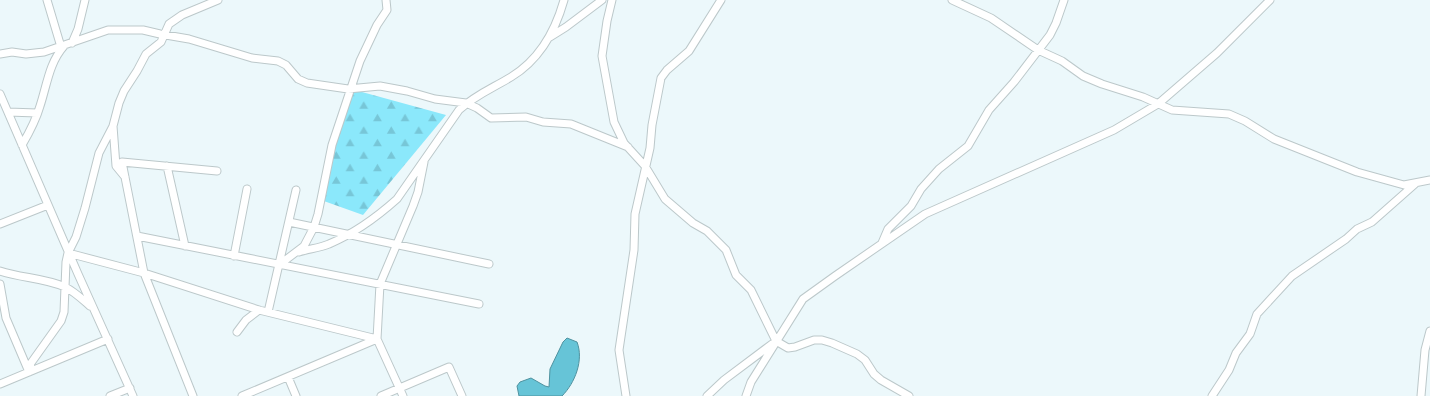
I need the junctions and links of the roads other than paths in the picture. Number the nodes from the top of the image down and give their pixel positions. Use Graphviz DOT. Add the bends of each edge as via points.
graph roads {
  1 [pos="47,0"];
  2 [pos="85,0"];
  3 [pos="218,0"];
  4 [pos="386,0"];
  5 [pos="564,0"];
  6 [pos="602,0"];
  7 [pos="612,0"];
  8 [pos="721,0"];
  9 [pos="952,0"];
  10 [pos="1064,0"];
  11 [pos="1270,0"];
  12 [pos="164,35"];
  13 [pos="549,37"];
  14 [pos="72,42"];
  15 [pos="62,46"];
  16 [pos="1038,50"];
  17 [pos="0,54"];
  18 [pos="351,88"];
  19 [pos="0,94"];
  20 [pos="466,103"];
  21 [pos="1158,104"];
  22 [pos="5,111"];
  23 [pos="37,113"];
  24 [pos="113,126"];
  25 [pos="22,145"];
  26 [pos="628,146"];
  27 [pos="425,159"];
  28 [pos="167,166"];
  29 [pos="645,166"];
  30 [pos="217,171"];
  31 [pos="125,177"];
  32 [pos="1430,180"];
  33 [pos="1415,184"];
  34 [pos="247,189"];
  35 [pos="296,190"];
  36 [pos="48,205"];
  37 [pos="289,222"];
  38 [pos="0,224"];
  39 [pos="314,227"];
  40 [pos="348,234"];
  41 [pos="137,236"];
  42 [pos="881,243"];
  43 [pos="397,244"];
  44 [pos="184,246"];
  45 [pos="299,252"];
  46 [pos="68,253"];
  47 [pos="234,256"];
  48 [pos="489,264"];
  49 [pos="279,265"];
  50 [pos="0,271"];
  51 [pos="144,273"];
  52 [pos="0,284"];
  53 [pos="380,284"];
  54 [pos="65,287"];
  55 [pos="479,304"];
  56 [pos="94,310"];
  57 [pos="260,310"];
  58 [pos="268,312"];
  59 [pos="237,332"];
  60 [pos="1430,332"];
  61 [pos="108,339"];
  62 [pos="377,339"];
  63 [pos="776,341"];
  64 [pos="29,372"];
  65 [pos="288,377"];
  66 [pos="0,384"];
  67 [pos="130,388"];
  68 [pos="399,388"];
  69 [pos="110,396"];
  70 [pos="133,396"];
  71 [pos="193,396"];
  72 [pos="242,396"];
  73 [pos="296,396"];
  74 [pos="381,396"];
  75 [pos="402,396"];
  76 [pos="462,396"];
  77 [pos="626,396"];
  78 [pos="707,396"];
  79 [pos="746,396"];
  80 [pos="909,396"];
  81 [pos="1212,396"];
  82 [pos="1421,396"];
  1 -- 15 [label="street"];
  2 -- 14 [label="street"];
  3 -- 12 [label="street" via="175,19"];
  4 -- 18 [label="street" via="387,10 360,61"];
  5 -- 13 [label="street"];
  6 -- 13 [label="street"];
  7 -- 26 [label="street" via="602,66 614,122"];
  8 -- 29 [label="street" via="689,51 661,78"];
  9 -- 16 [label="street" via="991,18"];
  10 -- 16 [label="street" via="1056,23"];
  11 -- 21 [label="street" via="1217,53"];
  12 -- 14 [label="street" via="143,30 108,30"];
  12 -- 18 [label="street" via="190,39 252,58 278,61 307,83"];
  12 -- 24 [label="street" via="158,45 146,54 124,91"];
  13 -- 20 [label="street" via="531,63"];
  14 -- 15 [label="street"];
  15 -- 17 [label="street" via="44,52"];
  15 -- 23 [label="street" via="51,67"];
  16 -- 21 [label="street" via="1084,76"];
  16 -- 42 [label="street" via="989,110 968,146 921,189 911,206 888,229"];
  18 -- 20 [label="street" via="380,86"];
  18 -- 39 [label="street" via="331,150"];
  19 -- 22 [label="street"];
  20 -- 26 [label="street" via="492,118 526,117 543,122 562,122"];
  20 -- 27 [label="street"];
  21 -- 33 [label="street" via="1172,110 1229,114 1274,139 1357,172 1404,185"];
  21 -- 42 [label="street" via="1105,134 925,214"];
  22 -- 23 [label="street"];
  22 -- 25 [label="street"];
  23 -- 25 [label="street"];
  24 -- 31 [label="street" via="116,166"];
  24 -- 46 [label="street" via="99,153 86,208"];
  25 -- 36 [label="street"];
  26 -- 29 [label="street"];
  27 -- 40 [label="street" via="398,199"];
  27 -- 43 [label="street" via="418,192"];
  28 -- 30 [label="street"];
  28 -- 31 [label="street" via="122,162"];
  28 -- 44 [label="street"];
  29 -- 63 [label="street" via="665,199 693,223 707,230 726,250 736,275 751,290"];
  29 -- 77 [label="street" via="635,214 634,250 619,350"];
  31 -- 41 [label="street"];
  32 -- 33 [label="street"];
  33 -- 81 [label="street" via="1372,222 1357,229 1292,276 1258,314 1250,334"];
  34 -- 47 [label="street"];
  35 -- 37 [label="street"];
  36 -- 38 [label="street"];
  36 -- 46 [label="street"];
  37 -- 39 [label="street"];
  37 -- 49 [label="street"];
  39 -- 40 [label="street"];
  39 -- 45 [label="street"];
  40 -- 43 [label="street"];
  40 -- 45 [label="street"];
  41 -- 44 [label="street"];
  41 -- 51 [label="street"];
  42 -- 63 [label="street" via="804,299"];
  43 -- 48 [label="street"];
  43 -- 53 [label="street"];
  44 -- 47 [label="street"];
  45 -- 49 [label="street"];
  46 -- 51 [label="street"];
  46 -- 54 [label="street"];
  46 -- 56 [label="street"];
  47 -- 49 [label="street"];
  49 -- 53 [label="street"];
  49 -- 58 [label="street"];
  50 -- 54 [label="street"];
  51 -- 57 [label="street"];
  51 -- 71 [label="street"];
  52 -- 64 [label="street" via="6,318"];
  53 -- 55 [label="street"];
  53 -- 62 [label="street"];
  54 -- 56 [label="street"];
  54 -- 64 [label="street" via="61,321 31,363"];
  56 -- 61 [label="street"];
  57 -- 58 [label="street"];
  57 -- 59 [label="street"];
  58 -- 62 [label="street"];
  60 -- 82 [label="street"];
  61 -- 64 [label="street"];
  61 -- 67 [label="street"];
  62 -- 65 [label="street"];
  62 -- 68 [label="street"];
  63 -- 78 [label="street"];
  63 -- 79 [label="street"];
  63 -- 80 [label="street" via="788,348 814,340 832,343 857,354 881,380"];
  64 -- 66 [label="street"];
  65 -- 72 [label="street"];
  65 -- 73 [label="street"];
  67 -- 69 [label="street"];
  67 -- 70 [label="street"];
  68 -- 74 [label="street"];
  68 -- 75 [label="street"];
  68 -- 76 [label="street" via="449,367"];
}
